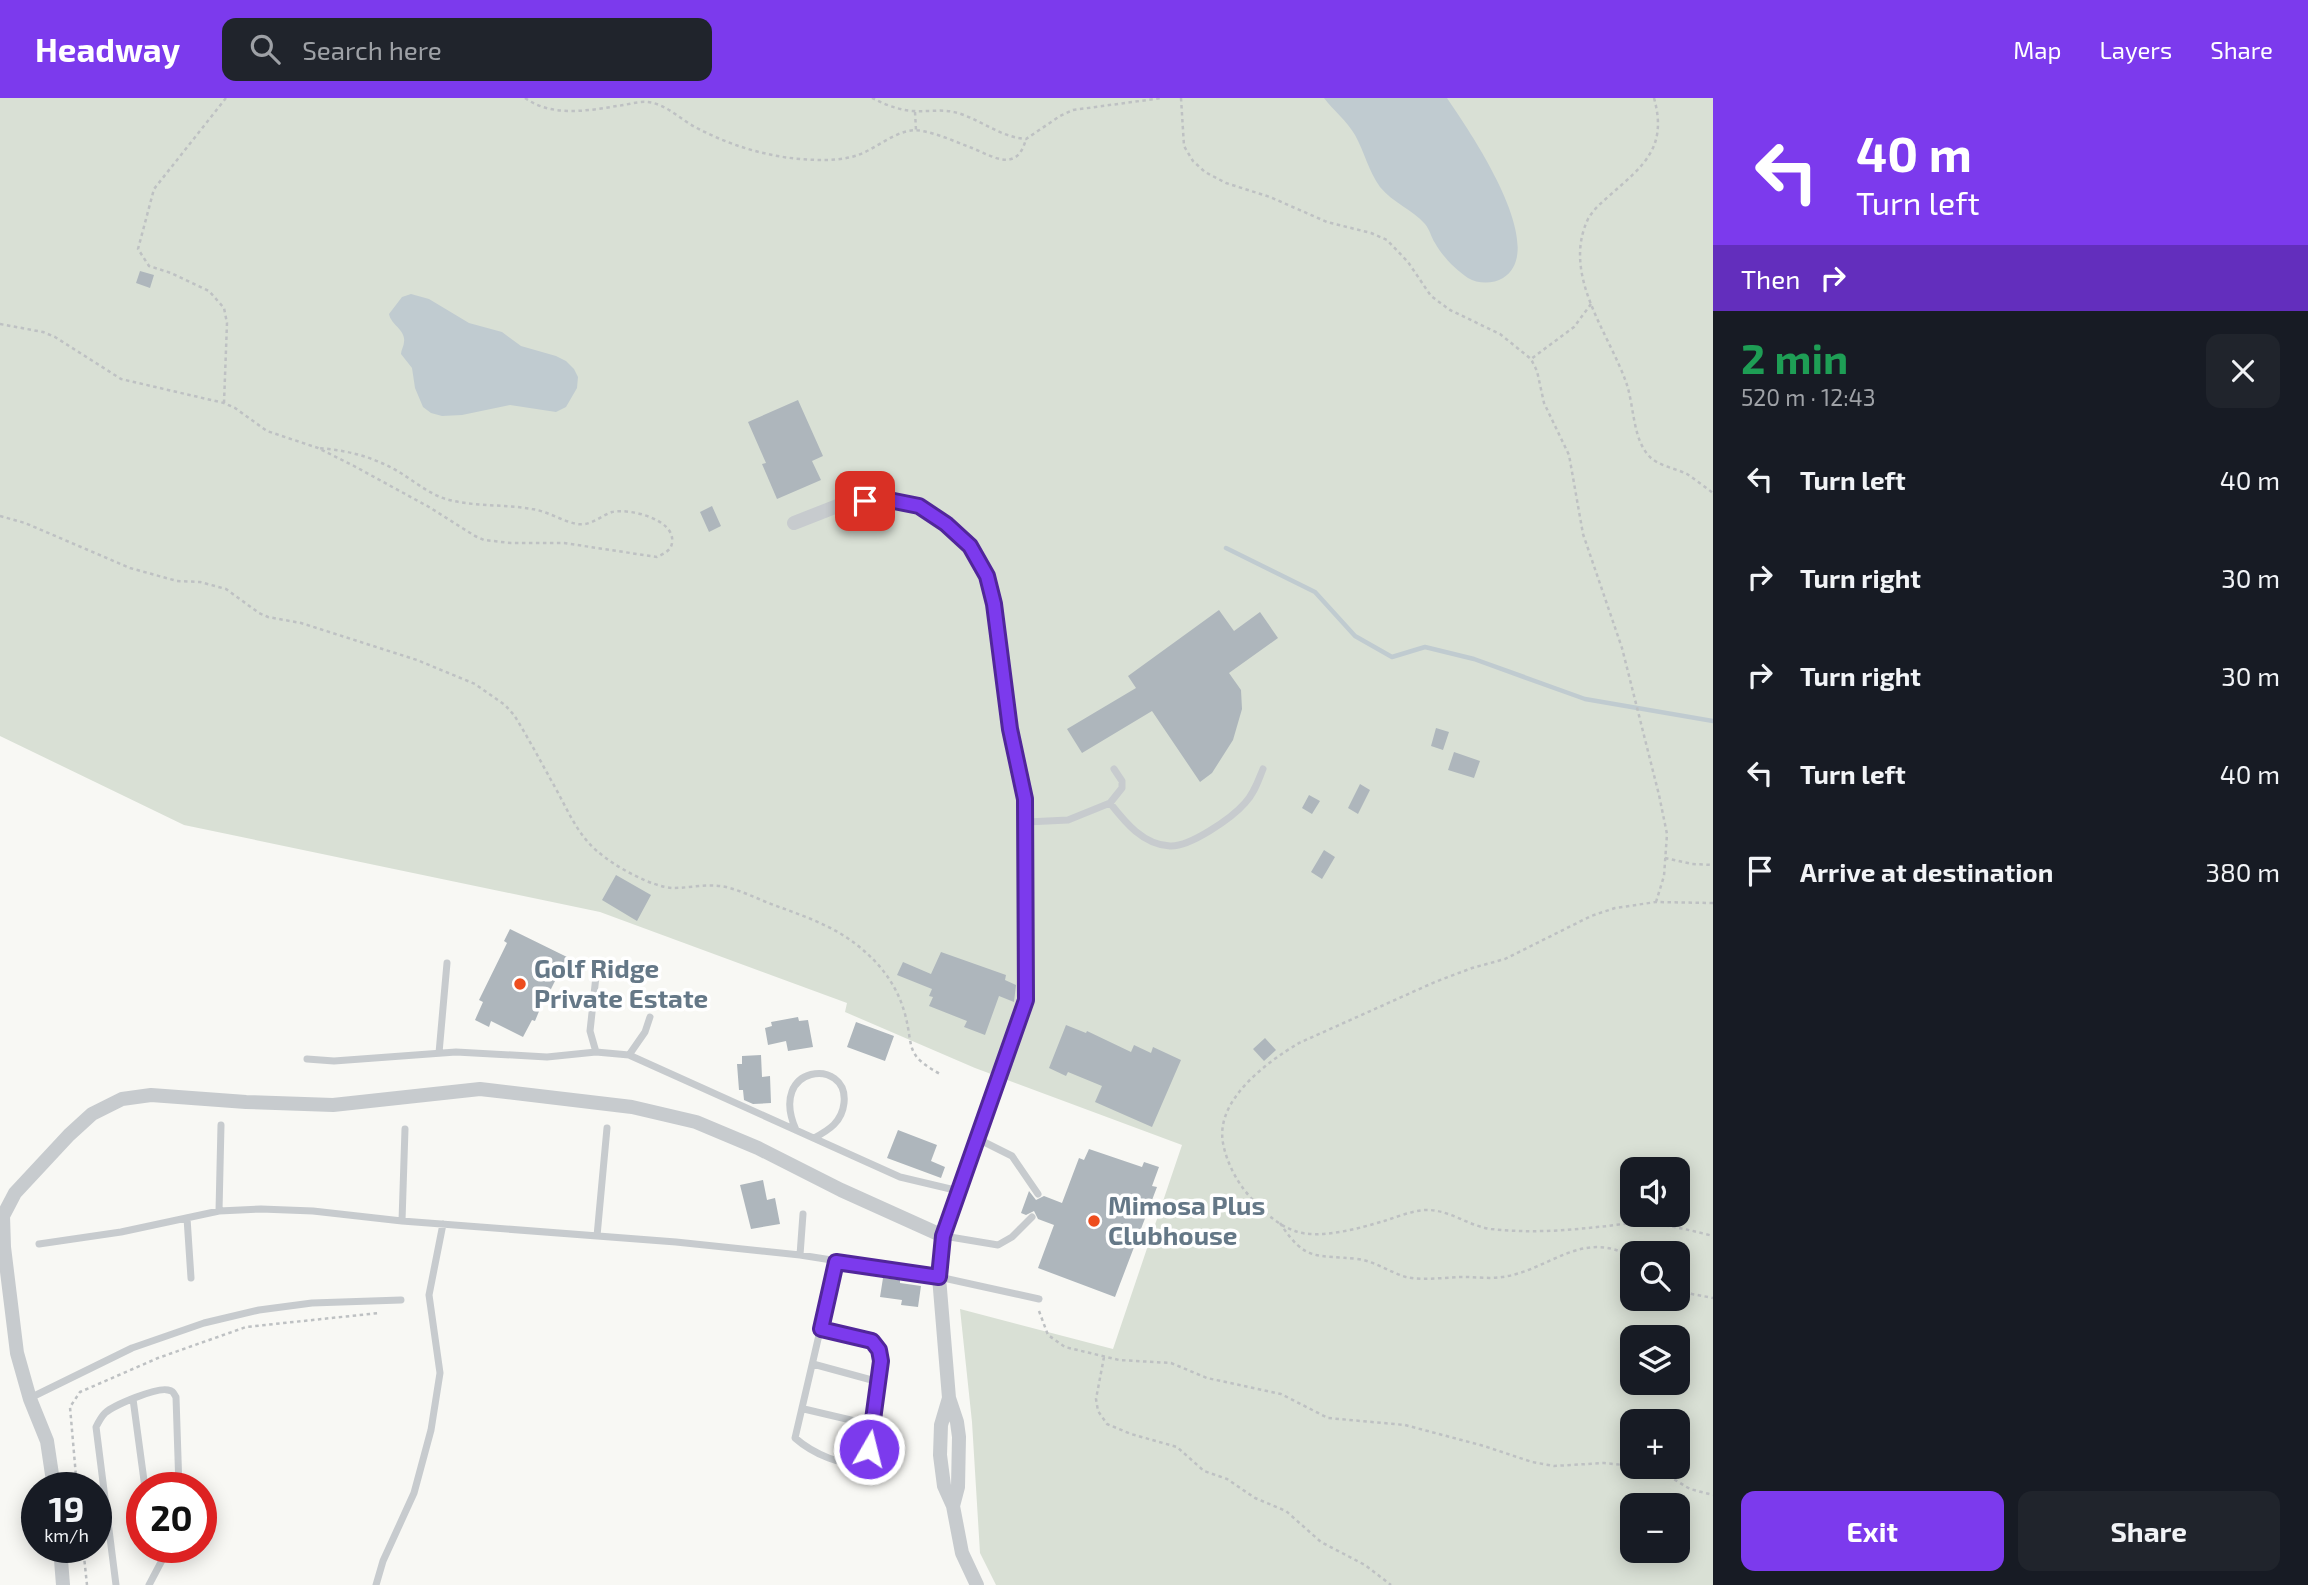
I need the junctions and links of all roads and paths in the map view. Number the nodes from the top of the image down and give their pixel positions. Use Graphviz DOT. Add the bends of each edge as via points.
graph roads {
  1 [pos="226,98"];
  2 [pos="524,98"];
  3 [pos="872,98"];
  4 [pos="1162,98"];
  5 [pos="1181,98"];
  6 [pos="1654,98"];
  7 [pos="915,111"];
  8 [pos="916,130"];
  9 [pos="1027,139"];
  10 [pos="1591,304"];
  11 [pos="0,324"];
  12 [pos="1531,359"];
  13 [pos="224,403"];
  14 [pos="318,448"];
  15 [pos="1713,493"];
  16 [pos="0,516"];
  17 [pos="794,523"];
  18 [pos="1114,769"];
  19 [pos="1263,769"];
  20 [pos="1110,803"];
  21 [pos="1027,822"];
  22 [pos="1665,858"];
  23 [pos="1713,865"];
  24 [pos="1656,902"];
  25 [pos="1713,902"];
  26 [pos="447,963"];
  27 [pos="597,967"];
  28 [pos="650,1017"];
  29 [pos="596,1052"];
  30 [pos="439,1053"];
  31 [pos="629,1055"];
  32 [pos="307,1059"];
  33 [pos="940,1074"];
  34 [pos="221,1125"];
  35 [pos="607,1128"];
  36 [pos="405,1129"];
  37 [pos="796,1130"];
  38 [pos="814,1138"];
  39 [pos="977,1139"];
  40 [pos="959,1191"];
  41 [pos="1038,1195"];
  42 [pos="219,1211"];
  43 [pos="803,1214"];
  44 [pos="1,1215"];
  45 [pos="1032,1217"];
  46 [pos="187,1218"];
  47 [pos="402,1221"];
  48 [pos="1279,1222"];
  49 [pos="443,1224"];
  50 [pos="597,1236"];
  51 [pos="943,1236"];
  52 [pos="1713,1236"];
  53 [pos="39,1244"];
  54 [pos="1620,1252"];
  55 [pos="800,1255"];
  56 [pos="836,1262"];
  57 [pos="939,1277"];
  58 [pos="191,1278"];
  59 [pos="1690,1293"];
  60 [pos="1713,1298"];
  61 [pos="397,1299"];
  62 [pos="1039,1299"];
  63 [pos="821,1329"];
  64 [pos="1104,1357"];
  65 [pos="813,1364"];
  66 [pos="878,1382"];
  67 [pos="30,1399"];
  68 [pos="133,1399"];
  69 [pos="804,1409"];
  70 [pos="872,1425"];
  71 [pos="1620,1465"];
  72 [pos="52,1472"];
  73 [pos="76,1472"];
  74 [pos="143,1472"];
  75 [pos="178,1472"];
  76 [pos="1674,1479"];
  77 [pos="1713,1495"];
  78 [pos="61,1563"];
  79 [pos="85,1563"];
  80 [pos="161,1563"];
  81 [pos="63,1585"];
  82 [pos="87,1585"];
  83 [pos="116,1585"];
  84 [pos="149,1585"];
  85 [pos="376,1585"];
  86 [pos="977,1585"];
  87 [pos="1391,1585"];
  1 -- 13 [label="path" via="151,195 138,249 149,266 209,291 224,309"];
  2 -- 8 [label="path" via="561,111 648,102 713,136 773,156 857,156"];
  3 -- 7 [label="path"];
  4 -- 9 [label="path" via="1073,110"];
  5 -- 12 [label="path" via="1184,146 1205,172 1317,218 1387,240 1431,296 1500,334"];
  6 -- 10 [label="path" via="1658,132 1653,150 1638,171 1595,208 1585,226 1581,257"];
  7 -- 8 [label="path"];
  7 -- 9 [label="path" via="960,114 1001,134"];
  8 -- 9 [label="path" via="998,160 1012,159"];
  10 -- 12 [label="path" via="1574,327"];
  10 -- 15 [label="path" via="1627,385 1643,448 1650,457"];
  11 -- 13 [label="path" via="55,337 121,379"];
  12 -- 22 [label="path" via="1544,403 1569,455 1583,534 1622,648 1667,834"];
  13 -- 14 [label="path" via="267,431"];
  14 -- 14 [label="path" via="484,540 564,543 651,557 664,554 672,542 669,530 645,515 613,512 577,524 535,509 445,499 375,459"];
  16 -- 33 [label="path" via="130,568 226,589 268,617 301,623 475,684 505,705 572,820 598,852 649,883 670,888 710,885 743,892 853,941 885,971 905,1014 909,1044 922,1064"];
  17 -- 21 [label="street" via="845,503 884,499 919,506 970,546 987,576 994,604"];
  18 -- 20 [label="lane" via="1122,788"];
  19 -- 20 [label="lane" via="1245,804 1209,831 1171,846 1151,841 1129,827"];
  20 -- 21 [label="lane" via="1068,820"];
  21 -- 39 [label="street" via="1026,1000"];
  22 -- 23 [label="path"];
  22 -- 24 [label="path"];
  24 -- 25 [label="path"];
  24 -- 48 [label="path" via="1591,916 1506,959 1434,982 1280,1055 1238,1094 1223,1127 1223,1142 1234,1172 1250,1198"];
  26 -- 30 [label="lane"];
  27 -- 29 [label="lane" via="590,1031"];
  28 -- 31 [label="lane"];
  29 -- 30 [label="lane" via="547,1058"];
  29 -- 31 [label="lane"];
  30 -- 32 [label="lane"];
  31 -- 37 [label="lane"];
  34 -- 42 [label="lane"];
  35 -- 50 [label="lane"];
  36 -- 47 [label="lane"];
  37 -- 38 [label="lane"];
  37 -- 38 [label="lane" via="789,1107 792,1089 803,1076 826,1074 843,1091 844,1107 834,1126"];
  38 -- 40 [label="lane" via="900,1177"];
  39 -- 40 [label="street"];
  39 -- 41 [label="lane" via="1012,1156"];
  40 -- 51 [label="street"];
  42 -- 46 [label="lane"];
  42 -- 47 [label="lane" via="313,1211"];
  43 -- 55 [label="lane"];
  44 -- 51 [label="street" via="15,1193 69,1135 92,1114 122,1099 151,1095 333,1104 480,1090 632,1107 696,1122"];
  44 -- 67 [label="street" via="17,1353"];
  45 -- 51 [label="lane" via="998,1245"];
  46 -- 53 [label="lane"];
  46 -- 58 [label="lane"];
  47 -- 49 [label="lane"];
  48 -- 52 [label="path" via="1294,1231 1335,1232 1424,1210 1488,1228 1562,1230 1643,1223"];
  48 -- 54 [label="path" via="1298,1248 1309,1254 1369,1261 1418,1279 1503,1277 1593,1247"];
  49 -- 50 [label="lane"];
  49 -- 85 [label="lane" via="429,1296 440,1373 431,1430 414,1493"];
  50 -- 55 [label="lane"];
  51 -- 57 [label="street"];
  55 -- 56 [label="lane"];
  56 -- 57 [label="lane"];
  56 -- 63 [label="lane"];
  57 -- 62 [label="lane"];
  57 -- 86 [label="street" via="949,1398 941,1425 940,1455 962,1553"];
  59 -- 60 [label="path"];
  61 -- 67 [label="lane" via="312,1303 204,1323 132,1348"];
  61 -- 73 [label="path" via="379,1314 246,1327 80,1392 70,1407"];
  62 -- 64 [label="path" via="1042,1323 1055,1342"];
  63 -- 65 [label="lane"];
  63 -- 66 [label="lane" via="872,1341 881,1361"];
  64 -- 71 [label="path" via="1171,1363 1208,1378 1281,1394 1328,1418 1415,1427 1532,1462 1565,1467"];
  64 -- 87 [label="path" via="1096,1399 1107,1424 1177,1447 1205,1471 1286,1511 1313,1536"];
  65 -- 66 [label="lane"];
  65 -- 69 [label="lane"];
  66 -- 70 [label="lane"];
  67 -- 72 [label="street" via="47,1441"];
  68 -- 74 [label="lane"];
  68 -- 75 [label="lane" via="164,1389 176,1396"];
  68 -- 83 [label="lane" via="107,1411 96,1427"];
  69 -- 70 [label="lane"];
  69 -- 70 [label="lane" via="795,1438 808,1450 833,1460 866,1460"];
  76 -- 77 [label="path"];
  78 -- 81 [label="street"];
  79 -- 82 [label="path"];
  80 -- 84 [label="lane"];
}
